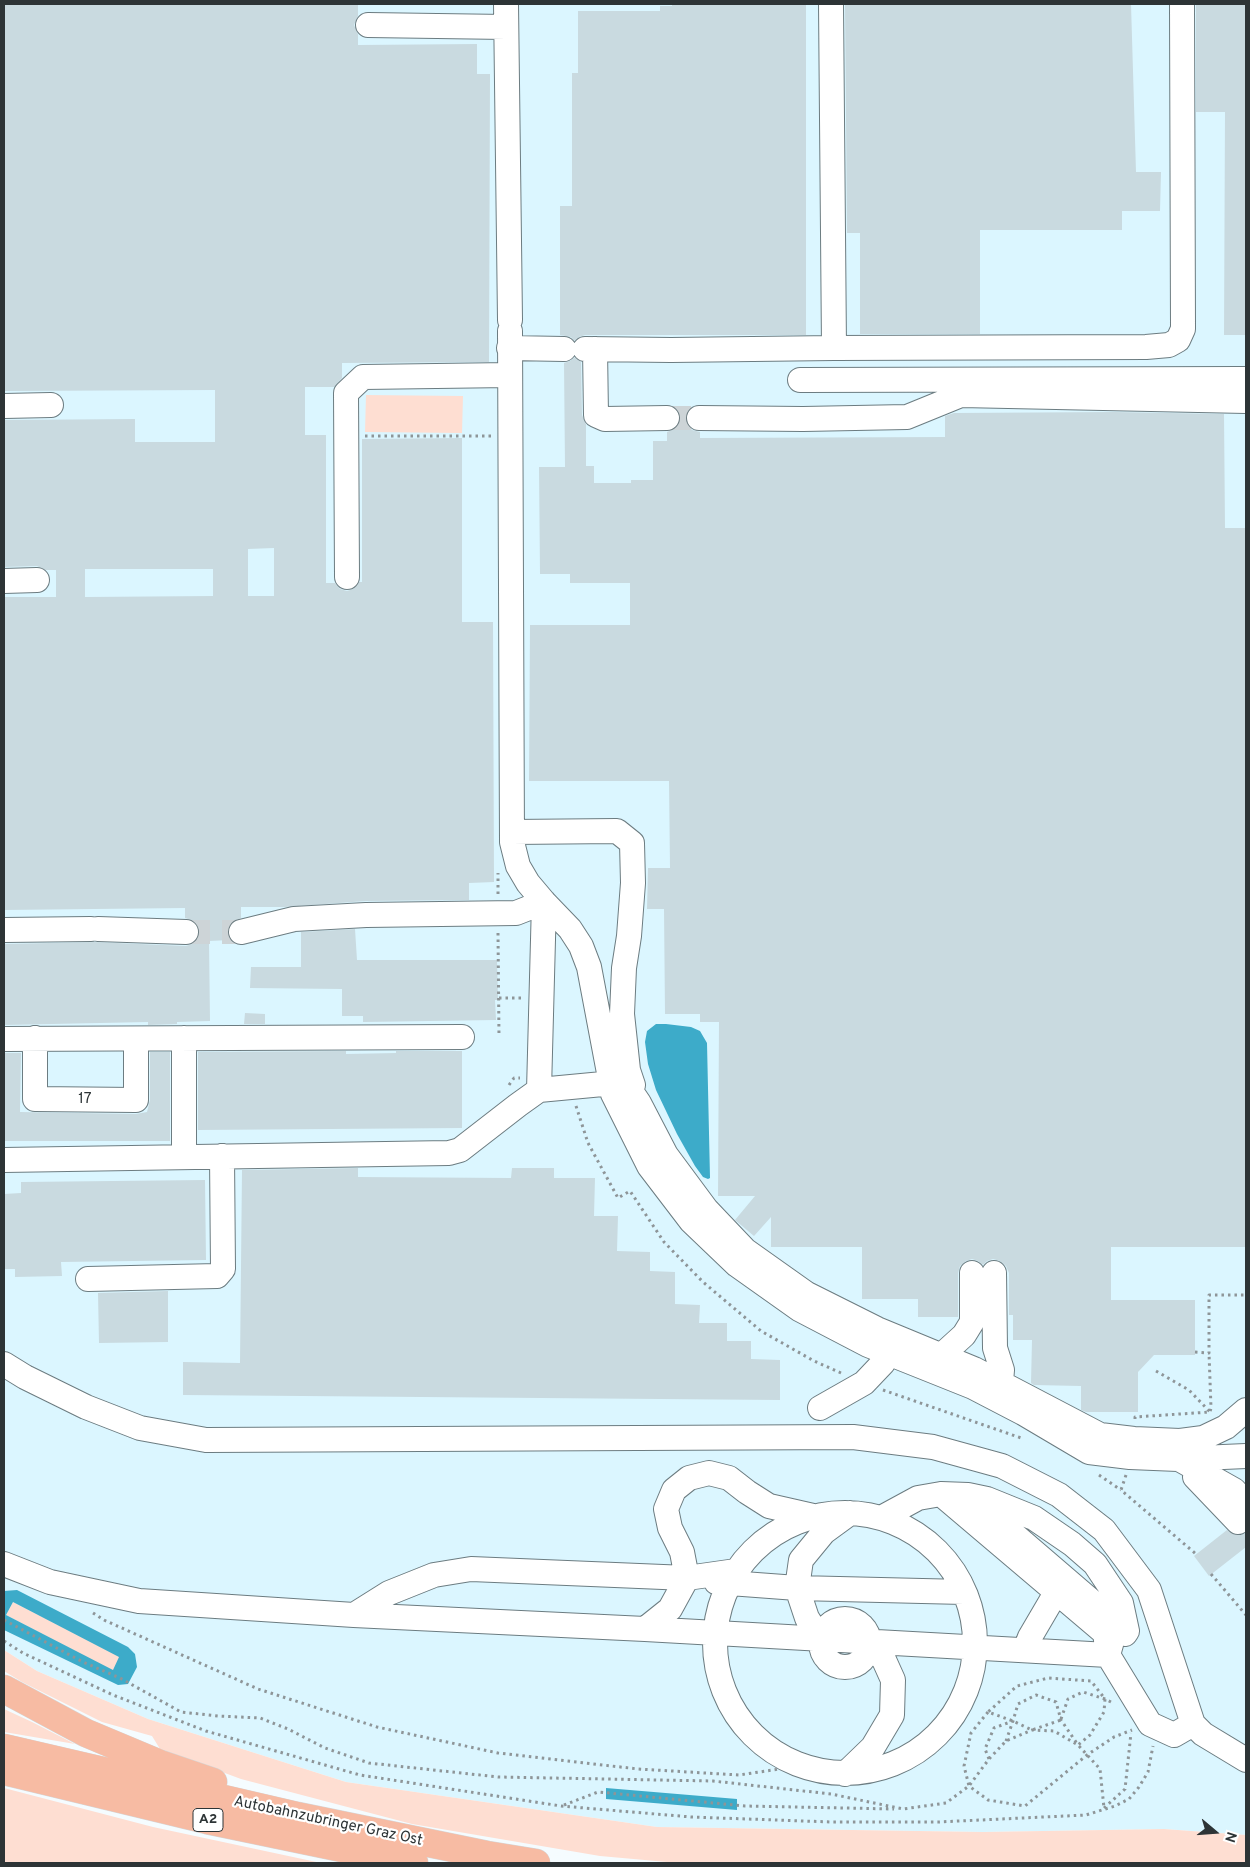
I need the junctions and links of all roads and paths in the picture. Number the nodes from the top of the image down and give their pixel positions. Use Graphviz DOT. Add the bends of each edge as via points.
graph roads {
  1 [pos="506,4"];
  2 [pos="831,4"];
  3 [pos="1182,4"];
  4 [pos="368,25"];
  5 [pos="506,27"];
  6 [pos="510,333"];
  7 [pos="834,348"];
  8 [pos="582,349"];
  9 [pos="510,375"];
  10 [pos="1246,379"];
  11 [pos="800,380"];
  12 [pos="1246,402"];
  13 [pos="51,405"];
  14 [pos="4,406"];
  15 [pos="667,418"];
  16 [pos="700,418"];
  17 [pos="510,435"];
  18 [pos="347,436"];
  19 [pos="347,577"];
  20 [pos="37,580"];
  21 [pos="4,581"];
  22 [pos="512,832"];
  23 [pos="498,866"];
  24 [pos="544,902"];
  25 [pos="498,914"];
  26 [pos="4,930"];
  27 [pos="186,932"];
  28 [pos="241,932"];
  29 [pos="462,1037"];
  30 [pos="499,1037"];
  31 [pos="35,1038"];
  32 [pos="184,1038"];
  33 [pos="4,1039"];
  34 [pos="136,1039"];
  35 [pos="617,1083"];
  36 [pos="571,1088"];
  37 [pos="539,1090"];
  38 [pos="639,1103"];
  39 [pos="222,1156"];
  40 [pos="184,1157"];
  41 [pos="4,1160"];
  42 [pos="88,1279"];
  43 [pos="1246,1295"];
  44 [pos="972,1322"];
  45 [pos="892,1346"];
  46 [pos="1195,1352"];
  47 [pos="1209,1353"];
  48 [pos="933,1362"];
  49 [pos="4,1364"];
  50 [pos="1156,1371"];
  51 [pos="849,1377"];
  52 [pos="974,1378"];
  53 [pos="1001,1392"];
  54 [pos="820,1408"];
  55 [pos="1246,1410"];
  56 [pos="1218,1419"];
  57 [pos="1132,1448"];
  58 [pos="1179,1450"];
  59 [pos="1246,1456"];
  60 [pos="941,1494"];
  61 [pos="968,1495"];
  62 [pos="851,1512"];
  63 [pos="1242,1513"];
  64 [pos="813,1516"];
  65 [pos="883,1517"];
  66 [pos="1196,1554"];
  67 [pos="4,1564"];
  68 [pos="1211,1574"];
  69 [pos="687,1578"];
  70 [pos="732,1578"];
  71 [pos="1060,1585"];
  72 [pos="797,1588"];
  73 [pos="964,1592"];
  74 [pos="89,1610"];
  75 [pos="354,1615"];
  76 [pos="1246,1615"];
  77 [pos="4,1620"];
  78 [pos="645,1629"];
  79 [pos="714,1634"];
  80 [pos="821,1640"];
  81 [pos="4,1641"];
  82 [pos="868,1642"];
  83 [pos="976,1647"];
  84 [pos="1025,1650"];
  85 [pos="1108,1655"];
  86 [pos="4,1689"];
  87 [pos="1105,1699"];
  88 [pos="1120,1707"];
  89 [pos="988,1712"];
  90 [pos="1061,1720"];
  91 [pos="1013,1721"];
  92 [pos="1193,1724"];
  93 [pos="1137,1725"];
  94 [pos="1032,1730"];
  95 [pos="1006,1741"];
  96 [pos="1078,1744"];
  97 [pos="4,1748"];
  98 [pos="1087,1755"];
  99 [pos="989,1759"];
  100 [pos="1246,1760"];
  101 [pos="800,1766"];
  102 [pos="4,1771"];
  103 [pos="845,1774"];
  104 [pos="969,1786"];
  105 [pos="561,1806"];
  106 [pos="1104,1808"];
  107 [pos="903,1809"];
  108 [pos="298,1816"];
  109 [pos="414,1863"];
  110 [pos="536,1863"];
  1 -- 5 [label="street"];
  2 -- 7 [label="street"];
  3 -- 7 [label="street" via="1183,330 1178,340 1169,345 1146,348"];
  4 -- 5 [label="street"];
  5 -- 6 [label="street"];
  6 -- 8 [label="street"];
  6 -- 9 [label="street"];
  7 -- 8 [label="street" via="670,343"];
  8 -- 15 [label="street" via="596,415 605,419"];
  9 -- 17 [label="street"];
  9 -- 18 [label="street" via="363,377 346,393"];
  10 -- 11 [label="street"];
  12 -- 16 [label="street" via="961,396 907,417"];
  13 -- 14 [label="street"];
  17 -- 18 [label="path"];
  17 -- 22 [label="street"];
  18 -- 19 [label="street"];
  20 -- 21 [label="street"];
  22 -- 24 [label="street" via="518,866"];
  22 -- 38 [label="street" via="617,831 632,843 633,883 622,1014 628,1070"];
  23 -- 25 [label="path"];
  24 -- 25 [label="street" via="516,913"];
  24 -- 35 [label="street" via="570,929 581,946"];
  24 -- 37 [label="street"];
  25 -- 28 [label="street" via="294,918"];
  25 -- 30 [label="path"];
  26 -- 27 [label="street"];
  29 -- 32 [label="street"];
  31 -- 33 [label="street"];
  31 -- 34 [label="street"];
  31 -- 34 [label="street, 17" via="35,1100 136,1100"];
  32 -- 34 [label="street"];
  32 -- 40 [label="street"];
  35 -- 36 [label="street"];
  35 -- 38 [label="street"];
  35 -- 45 [label="street" via="613,1094 650,1166 691,1221 737,1265 799,1309"];
  36 -- 37 [label="street"];
  36 -- 51 [label="path" via="588,1143 618,1198 630,1191 664,1242 703,1282 761,1331"];
  37 -- 39 [label="street" via="460,1150 449,1153"];
  38 -- 45 [label="street" via="666,1156 706,1209 745,1250 807,1294"];
  39 -- 40 [label="street"];
  39 -- 42 [label="street" via="223,1269 217,1276"];
  40 -- 41 [label="street"];
  43 -- 47 [label="path" via="1209,1295"];
  44 -- 48 [label="street" via="964,1335"];
  44 -- 52 [label="street"];
  44 -- 53 [label="street" via="983,1273 995,1348 1002,1370"];
  45 -- 48 [label="street"];
  45 -- 54 [label="street" via="883,1363 864,1383"];
  46 -- 47 [label="path"];
  47 -- 56 [label="path" via="1211,1408"];
  48 -- 52 [label="street"];
  49 -- 92 [label="street" via="86,1407 140,1428 206,1440 853,1437 933,1447 1002,1466 1059,1495 1104,1530 1143,1581 1154,1602"];
  50 -- 56 [label="path" via="1189,1390"];
  52 -- 53 [label="street"];
  53 -- 57 [label="street" via="1089,1452"];
  55 -- 56 [label="street"];
  56 -- 57 [label="path" via="1136,1416"];
  56 -- 58 [label="street" via="1203,1438"];
  57 -- 58 [label="street"];
  57 -- 66 [label="path" via="1121,1490"];
  58 -- 59 [label="street"];
  58 -- 63 [label="street" via="1234,1490"];
  60 -- 61 [label="street"];
  60 -- 65 [label="street" via="918,1498"];
  60 -- 71 [label="street"];
  61 -- 71 [label="street"];
  61 -- 85 [label="street" via="1034,1518 1095,1564 1121,1603 1127,1631"];
  62 -- 64 [label="street"];
  62 -- 65 [label="street"];
  62 -- 72 [label="street" via="824,1532 801,1560"];
  64 -- 69 [label="street" via="769,1506 729,1478 709,1473 688,1478 674,1490 666,1509 670,1528 682,1552"];
  64 -- 70 [label="street" via="783,1527 756,1546"];
  65 -- 73 [label="street" via="921,1536 951,1566"];
  67 -- 75 [label="street" via="50,1582 139,1601"];
  68 -- 76 [label="path"];
  69 -- 70 [label="street"];
  69 -- 75 [label="street" via="471,1569 434,1575 398,1589"];
  69 -- 78 [label="street" via="670,1609"];
  70 -- 72 [label="street"];
  70 -- 79 [label="street" via="721,1601"];
  71 -- 84 [label="street"];
  71 -- 85 [label="street" via="1117,1623"];
  72 -- 73 [label="street"];
  72 -- 80 [label="street" via="807,1618"];
  73 -- 83 [label="street" via="970,1605"];
  74 -- 101 [label="path" via="104,1620 258,1689 377,1727 498,1753 638,1769 739,1774"];
  75 -- 78 [label="street"];
  77 -- 107 [label="path" via="181,1712 260,1718 325,1748 369,1763 498,1777 713,1781 831,1794"];
  78 -- 79 [label="street"];
  79 -- 80 [label="street"];
  79 -- 101 [label="street" via="718,1676 735,1714 764,1746"];
  80 -- 82 [label="street" via="828,1626 835,1621 850,1620 863,1628"];
  80 -- 82 [label="street" via="824,1655 836,1665 844,1666 859,1662 868,1650"];
  81 -- 105 [label="path" via="113,1695 206,1731 360,1775"];
  82 -- 83 [label="street"];
  82 -- 103 [label="street" via="884,1660 894,1680 892,1715 873,1748"];
  83 -- 84 [label="street"];
  83 -- 103 [label="street" via="969,1687 950,1722 920,1750 884,1768"];
  84 -- 85 [label="street"];
  85 -- 93 [label="street"];
  86 -- 108 [label="highway" via="86,1733"];
  87 -- 88 [label="path"];
  87 -- 89 [label="path" via="1091,1681 1048,1678 1016,1686"];
  87 -- 90 [label="path" via="1083,1692 1068,1699"];
  87 -- 96 [label="path" via="1104,1712 1090,1735"];
  89 -- 91 [label="path"];
  89 -- 104 [label="path" via="971,1733 964,1766"];
  90 -- 91 [label="path" via="1056,1702 1036,1695 1018,1704"];
  90 -- 94 [label="path"];
  90 -- 96 [label="path"];
  91 -- 94 [label="path"];
  91 -- 95 [label="path"];
  91 -- 99 [label="path" via="994,1728 985,1749"];
  92 -- 93 [label="street" via="1174,1735"];
  92 -- 100 [label="street" via="1203,1734"];
  93 -- 98 [label="path"];
  93 -- 106 [label="path" via="1125,1788"];
  93 -- 106 [label="path" via="1153,1748 1148,1772 1129,1799"];
  94 -- 95 [label="path"];
  94 -- 96 [label="path" via="1054,1731"];
  95 -- 99 [label="path"];
  96 -- 98 [label="path"];
  97 -- 108 [label="highway, Autobahnzubringer Graz Ost / A2"];
  98 -- 104 [label="path" via="1025,1806 988,1800"];
  98 -- 106 [label="path" via="1100,1769"];
  99 -- 104 [label="path"];
  101 -- 103 [label="street"];
  102 -- 109 [label="highway, Autobahnzubringer Graz Ost / A2" via="207,1820"];
  104 -- 107 [label="path" via="946,1803"];
  105 -- 106 [label="path" via="832,1822 938,1822 1086,1815"];
  105 -- 107 [label="path" via="598,1792 745,1806"];
  108 -- 110 [label="highway, Autobahnzubringer Graz Ost / A2"];
}
